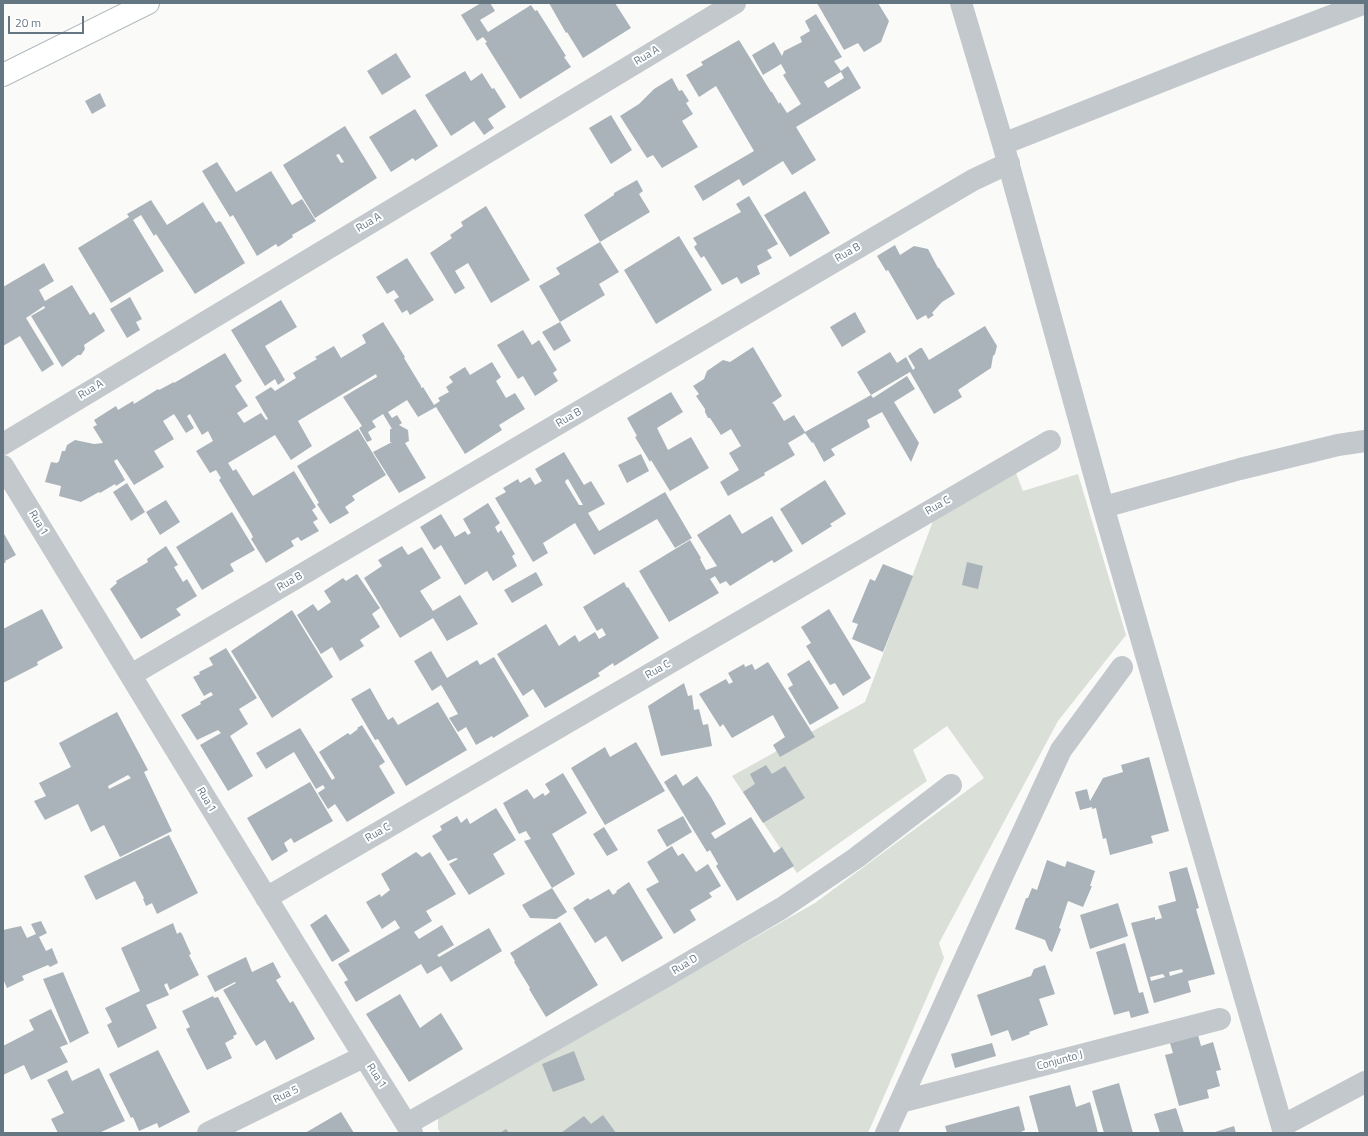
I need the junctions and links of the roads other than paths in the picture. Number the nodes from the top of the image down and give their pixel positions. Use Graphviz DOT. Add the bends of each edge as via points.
graph roads {
  1 [pos="148,3"];
  2 [pos="735,3"];
  3 [pos="961,3"];
  4 [pos="1365,3"];
  5 [pos="3,74"];
  6 [pos="1006,153"];
  7 [pos="1050,441"];
  8 [pos="1365,441"];
  9 [pos="3,444"];
  10 [pos="3,466"];
  11 [pos="1104,507"];
  12 [pos="1122,667"];
  13 [pos="131,676"];
  14 [pos="951,785"];
  15 [pos="266,898"];
  16 [pos="1220,1019"];
  17 [pos="363,1057"];
  18 [pos="1365,1082"];
  19 [pos="900,1102"];
  20 [pos="409,1129"];
  21 [pos="1283,1130"];
  22 [pos="208,1133"];
  23 [pos="886,1133"];
  1 -- 5 [label="main road"];
  2 -- 9 [label="street, Rua A"];
  3 -- 6 [label="street"];
  4 -- 6 [label="street, Rua B" via="1211,61"];
  6 -- 11 [label="street"];
  6 -- 13 [label="street, Rua B" via="960,188"];
  7 -- 15 [label="street, Rua C"];
  8 -- 11 [label="street" via="1240,469"];
  10 -- 13 [label="street, Rua 1"];
  11 -- 21 [label="street"];
  12 -- 19 [label="street" via="1061,750"];
  13 -- 15 [label="street, Rua 1"];
  14 -- 20 [label="street, Rua D" via="856,858 782,908"];
  15 -- 17 [label="street, Rua 1"];
  16 -- 19 [label="street, Conjunto J"];
  17 -- 20 [label="street, Rua 1"];
  17 -- 22 [label="street, Rua 5"];
  18 -- 21 [label="street"];
  19 -- 23 [label="street"];
}
